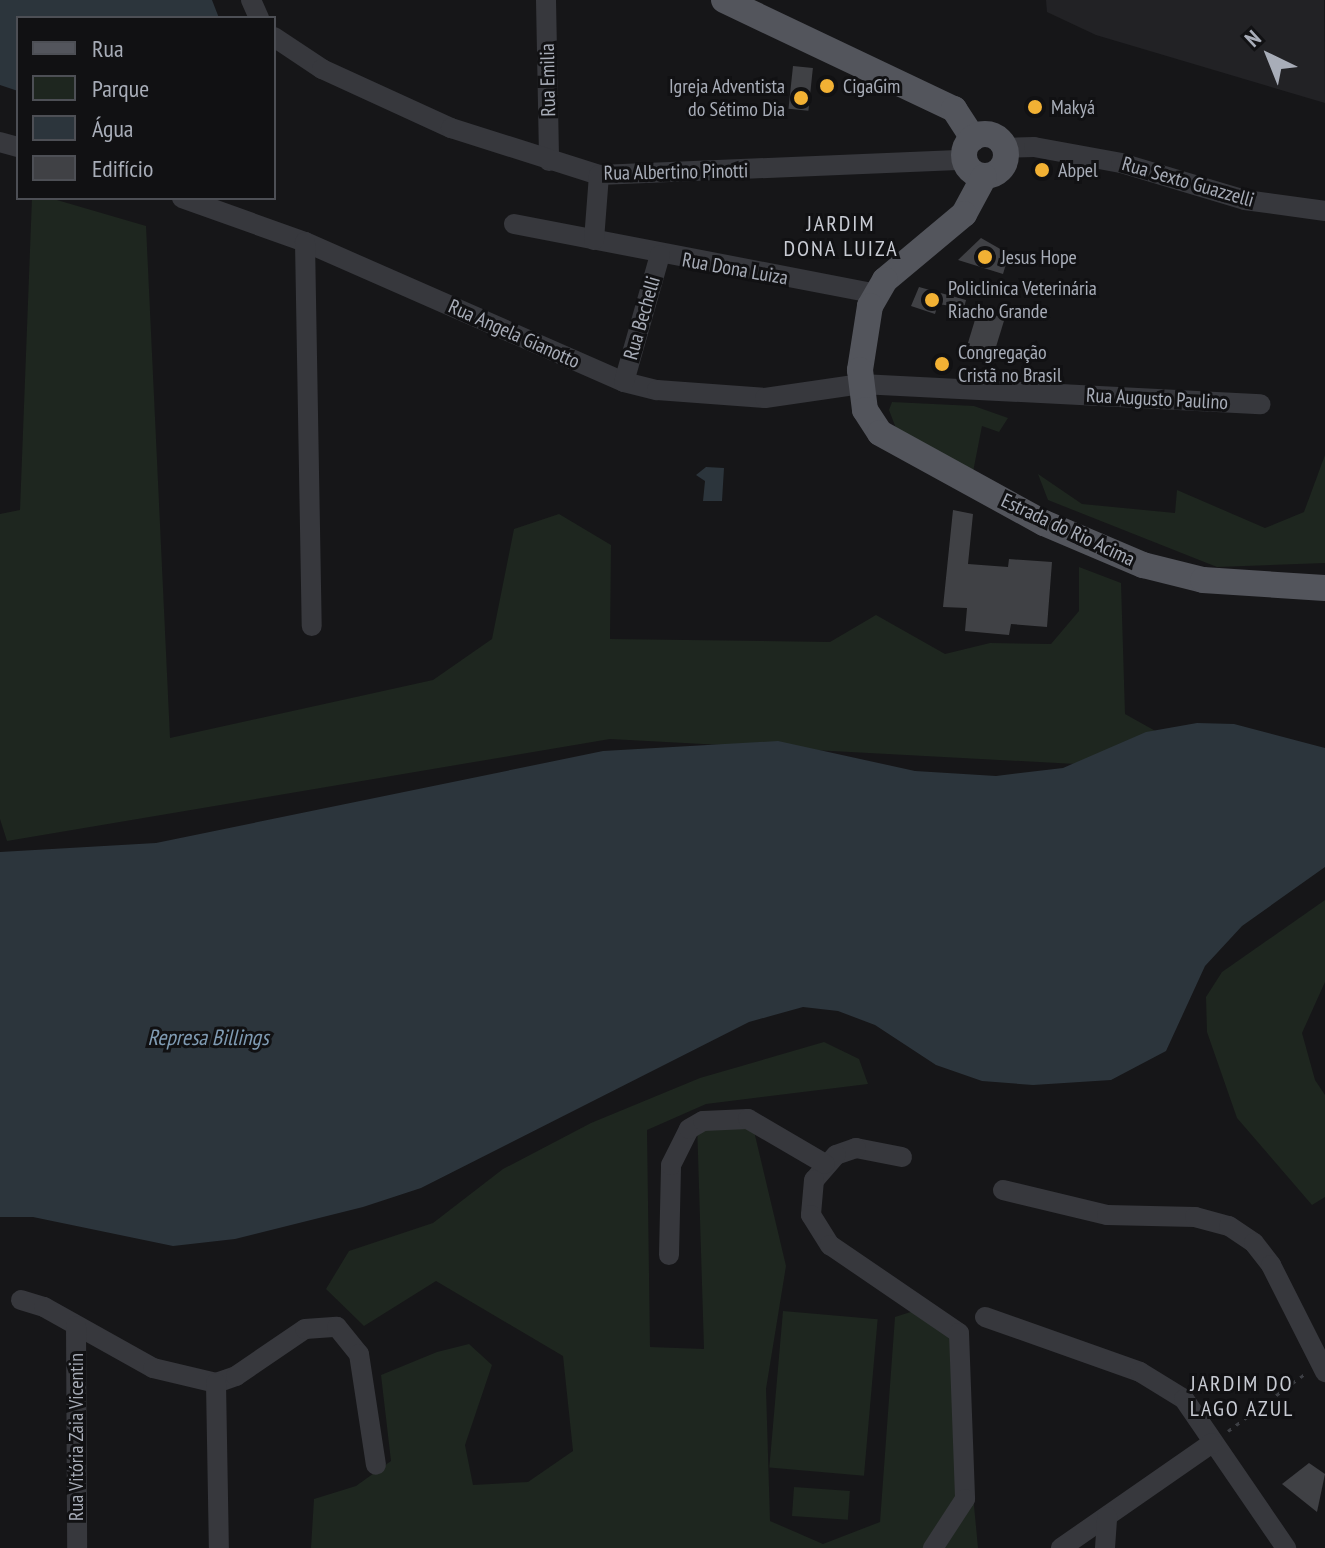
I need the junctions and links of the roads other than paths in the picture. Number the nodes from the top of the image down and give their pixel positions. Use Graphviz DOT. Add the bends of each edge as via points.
graph roads {
  1 [pos="546,0"];
  2 [pos="724,0"];
  3 [pos="276,38"];
  4 [pos="1005,148"];
  5 [pos="974,158"];
  6 [pos="549,161"];
  7 [pos="599,175"];
  8 [pos="188,200"];
  9 [pos="1325,211"];
  10 [pos="514,224"];
  11 [pos="594,240"];
  12 [pos="305,242"];
  13 [pos="660,255"];
  14 [pos="877,294"];
  15 [pos="624,382"];
  16 [pos="861,384"];
  17 [pos="1260,404"];
  18 [pos="1325,588"];
  19 [pos="312,626"];
  20 [pos="902,1157"];
  21 [pos="825,1164"];
  22 [pos="1003,1190"];
  23 [pos="669,1255"];
  24 [pos="21,1300"];
  25 [pos="985,1317"];
  26 [pos="76,1326"];
  27 [pos="1322,1367"];
  28 [pos="216,1383"];
  29 [pos="1212,1443"];
  30 [pos="376,1465"];
  31 [pos="1107,1517"];
  32 [pos="77,1548"];
  33 [pos="219,1548"];
  34 [pos="933,1548"];
  35 [pos="1061,1548"];
  36 [pos="1105,1548"];
  37 [pos="1286,1548"];
  1 -- 6 [label="street, Rua Emilia"];
  2 -- 5 [label="main road" via="954,109"];
  3 -- 6 [label="street, Rua Albertino Pinotti" via="322,69 451,128"];
  4 -- 5 [label="main road" via="989,134"];
  4 -- 5 [label="main road" via="1002,168"];
  4 -- 9 [label="street, Rua Sexto Guazzelli" via="1034,147 1121,163 1245,200"];
  5 -- 7 [label="street, Rua Albertino Pinotti"];
  5 -- 14 [label="main road" via="964,214 885,280"];
  6 -- 7 [label="street, Rua Albertino Pinotti"];
  7 -- 11 [label="street"];
  8 -- 12 [label="street, Rua Angela Gianotto"];
  10 -- 11 [label="street, Rua Dona Luiza"];
  11 -- 13 [label="street, Rua Dona Luiza"];
  12 -- 15 [label="street, Rua Angela Gianotto"];
  12 -- 19 [label="street"];
  13 -- 14 [label="street, Rua Dona Luiza"];
  13 -- 15 [label="street, Rua Bechelli"];
  14 -- 16 [label="main road, Estrada do Rio Acima" via="864,323"];
  15 -- 16 [label="street, Rua Angela Gianotto" via="685,395 765,398"];
  16 -- 17 [label="street, Rua Augusto Paulino"];
  16 -- 18 [label="main road, Estrada do Rio Acima" via="865,410 880,433 1098,547 1185,577"];
  20 -- 21 [label="street" via="856,1148"];
  21 -- 23 [label="street" via="748,1119 703,1121 689,1129 671,1165"];
  21 -- 34 [label="street" via="811,1195 818,1232 851,1261 952,1325 962,1343 965,1499"];
  22 -- 27 [label="street" via="1107,1215 1195,1217 1229,1226 1254,1243 1271,1265"];
  24 -- 26 [label="street"];
  25 -- 29 [label="street" via="1059,1340 1155,1380 1196,1410"];
  26 -- 28 [label="street" via="153,1368"];
  26 -- 32 [label="street, Rua Vitória Zaia Vicentin"];
  28 -- 30 [label="street" via="236,1376 305,1329 337,1327 359,1354"];
  28 -- 33 [label="street"];
  29 -- 31 [label="street"];
  29 -- 37 [label="street"];
  31 -- 35 [label="street"];
  31 -- 36 [label="street"];
}
